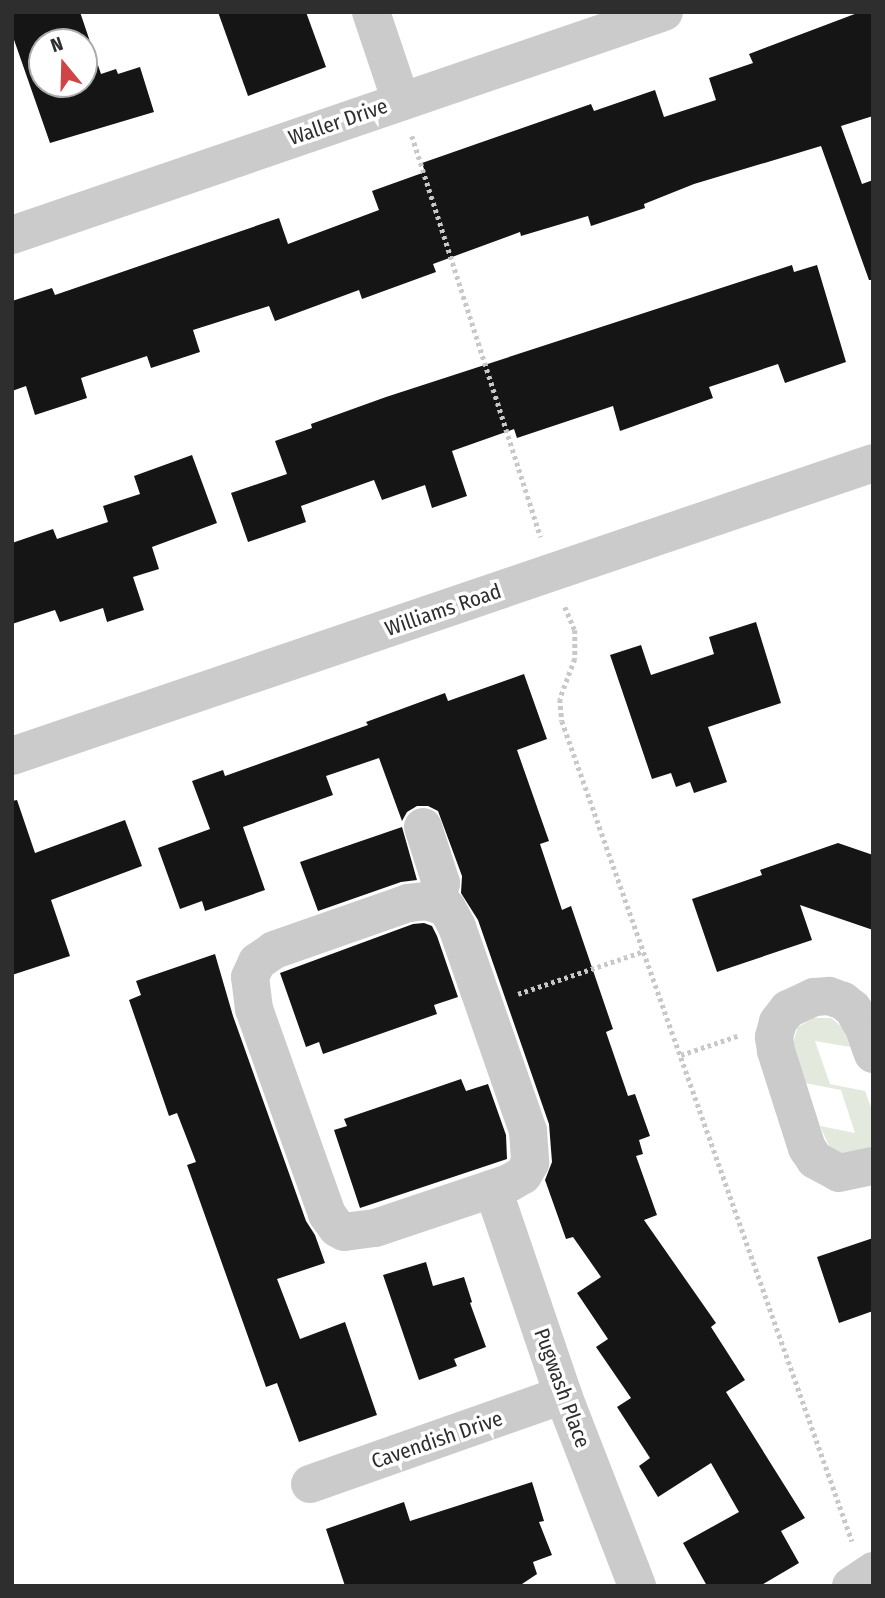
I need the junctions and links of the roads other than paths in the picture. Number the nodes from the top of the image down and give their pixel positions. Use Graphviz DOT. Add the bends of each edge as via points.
graph roads {
  1 [pos="371,12"];
  2 [pos="664,12"];
  3 [pos="405,114"];
  4 [pos="12,234"];
  5 [pos="873,463"];
  6 [pos="12,756"];
  7 [pos="424,827"];
  8 [pos="438,902"];
  9 [pos="873,1054"];
  10 [pos="873,1166"];
  11 [pos="493,1189"];
  12 [pos="563,1395"];
  13 [pos="310,1484"];
  14 [pos="637,1586"];
  1 -- 3 [label="street"];
  2 -- 3 [label="street, Waller Drive"];
  3 -- 4 [label="street, Waller Drive"];
  5 -- 6 [label="street, Williams Road"];
  7 -- 8 [label="street" via="441,883"];
  8 -- 11 [label="street" via="452,916 531,1149 523,1175"];
  8 -- 11 [label="street" via="408,903 274,950 253,968 250,996 327,1214 337,1228 353,1233 375,1228"];
  9 -- 10 [label="street" via="858,1018 843,1001 829,996 788,1009 774,1037 807,1148 815,1160 839,1173"];
  11 -- 12 [label="street, Pugwash Place"];
  12 -- 13 [label="street, Cavendish Drive"];
  12 -- 14 [label="street, Pugwash Place"];
}
